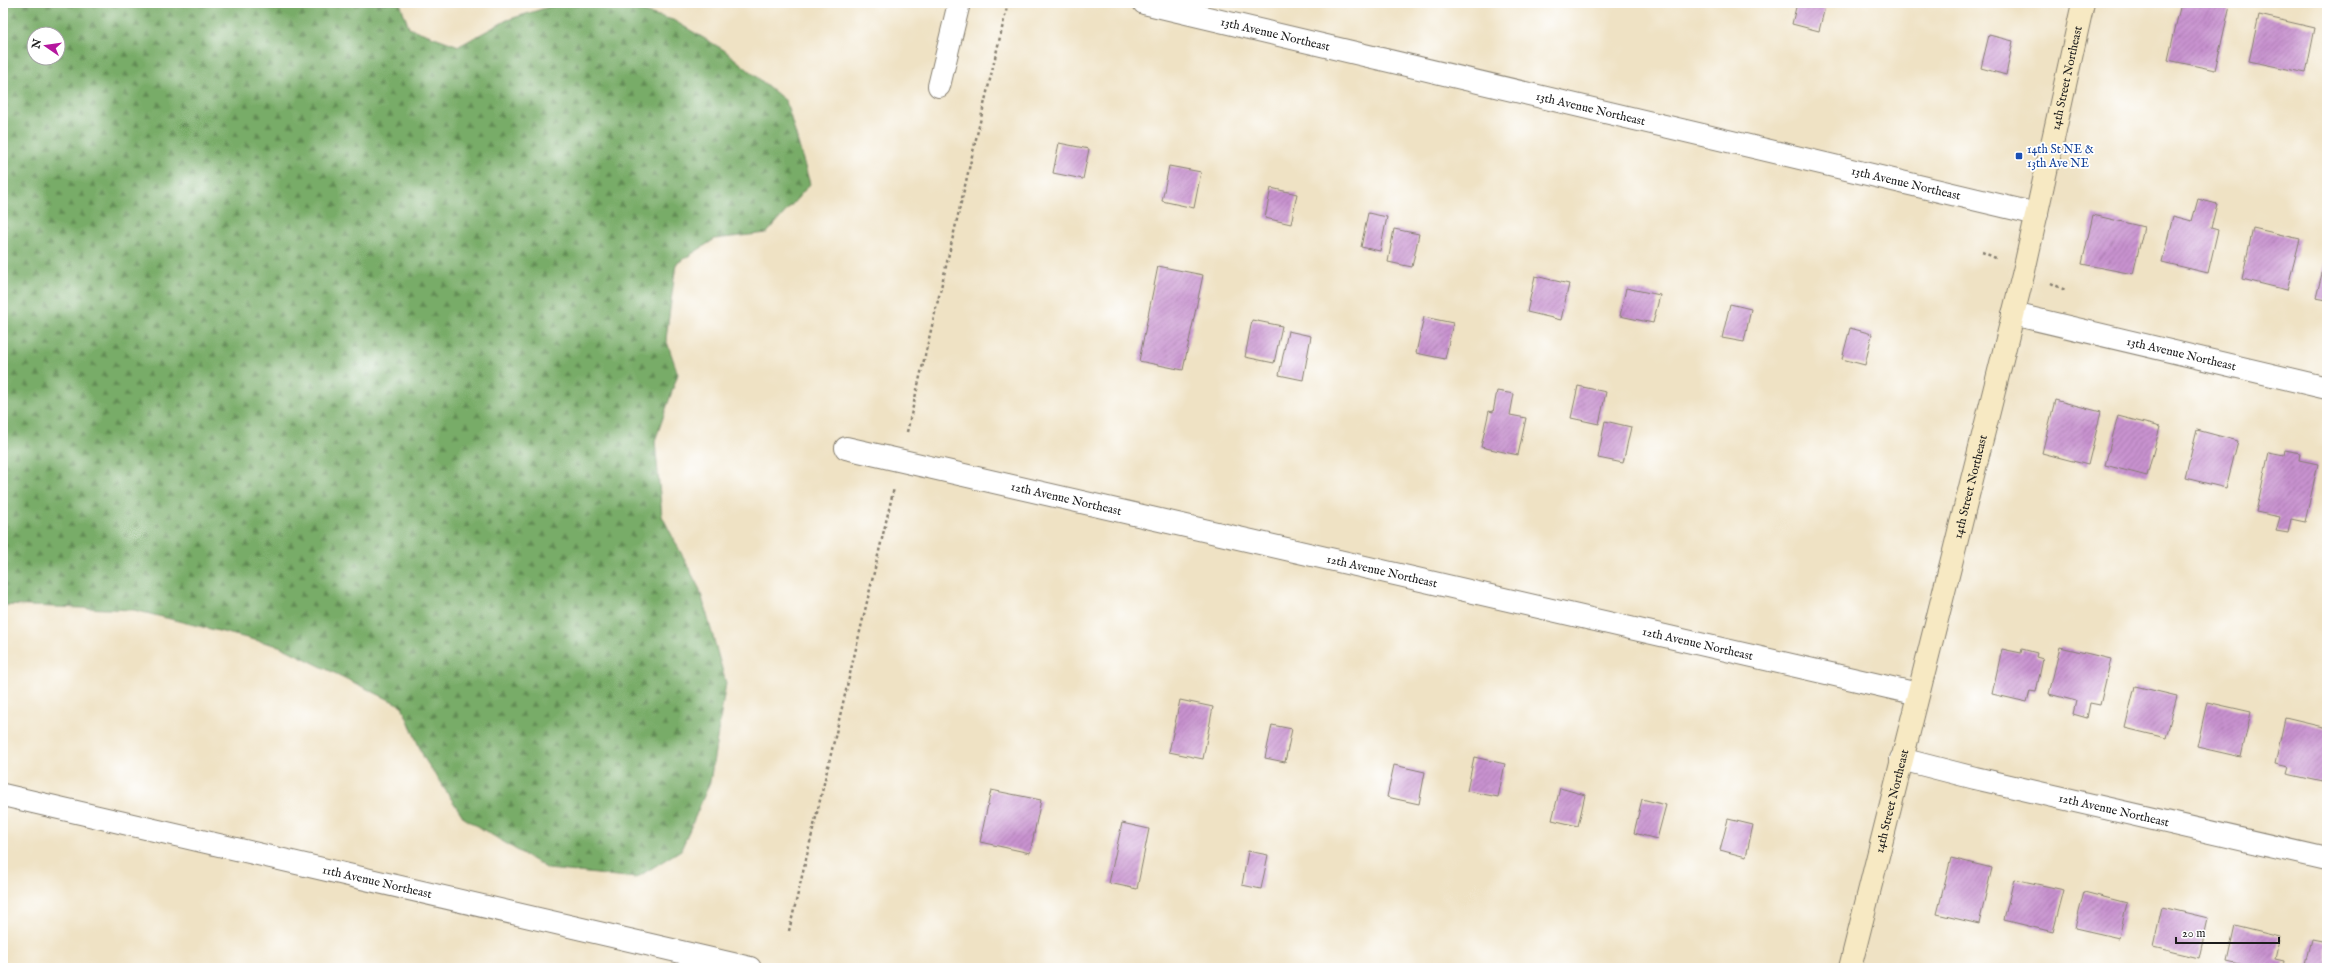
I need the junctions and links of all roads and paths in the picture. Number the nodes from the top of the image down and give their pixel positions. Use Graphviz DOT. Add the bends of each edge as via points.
graph roads {
  1 [pos="959,3"];
  2 [pos="1144,3"];
  3 [pos="2083,3"];
  4 [pos="939,86"];
  5 [pos="2037,214"];
  6 [pos="2013,314"];
  7 [pos="2327,388"];
  8 [pos="846,448"];
  9 [pos="1918,694"];
  10 [pos="1901,759"];
  11 [pos="3,795"];
  12 [pos="2327,859"];
  13 [pos="750,968"];
  14 [pos="1850,968"];
  1 -- 4 [label="street"];
  2 -- 5 [label="street, 13th Avenue Northeast"];
  3 -- 5 [label="main road, 14th Street Northeast"];
  5 -- 6 [label="main road, 14th Street Northeast"];
  6 -- 7 [label="street, 13th Avenue Northeast"];
  6 -- 9 [label="main road, 14th Street Northeast"];
  8 -- 9 [label="street, 12th Avenue Northeast"];
  9 -- 10 [label="main road, 14th Street Northeast"];
  10 -- 12 [label="street, 12th Avenue Northeast"];
  10 -- 14 [label="main road, 14th Street Northeast"];
  11 -- 13 [label="street, 11th Avenue Northeast"];
}
